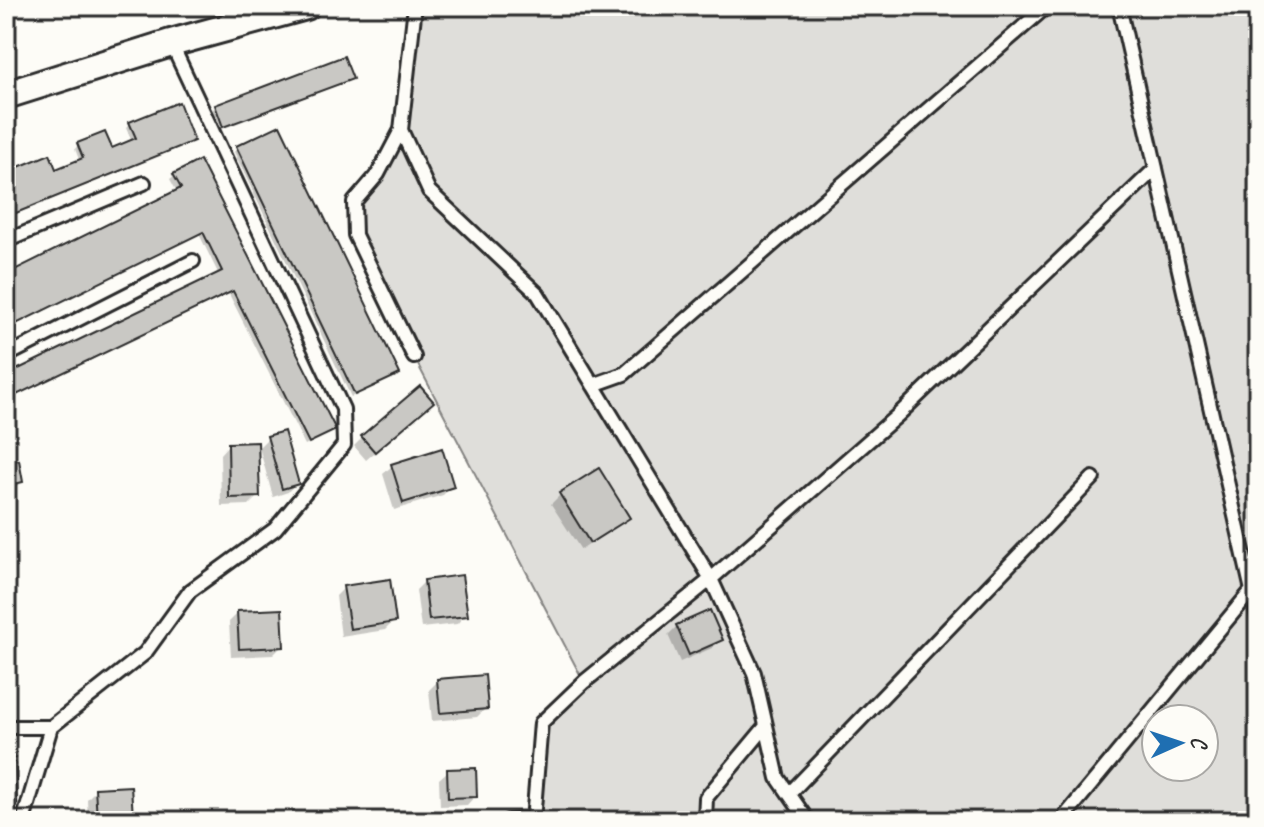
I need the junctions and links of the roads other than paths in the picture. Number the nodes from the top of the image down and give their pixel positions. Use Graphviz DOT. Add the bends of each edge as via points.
graph roads {
  1 [pos="306,6"];
  2 [pos="415,6"];
  3 [pos="1047,6"];
  4 [pos="1119,6"];
  5 [pos="171,43"];
  6 [pos="6,95"];
  7 [pos="401,130"];
  8 [pos="1156,168"];
  9 [pos="144,183"];
  10 [pos="6,241"];
  11 [pos="193,261"];
  12 [pos="6,356"];
  13 [pos="414,357"];
  14 [pos="593,385"];
  15 [pos="1093,478"];
  16 [pos="711,579"];
  17 [pos="1252,590"];
  18 [pos="1258,617"];
  19 [pos="766,726"];
  20 [pos="6,727"];
  21 [pos="51,727"];
  22 [pos="789,794"];
  23 [pos="533,820"];
  24 [pos="23,821"];
  25 [pos="508,821"];
  26 [pos="705,821"];
  27 [pos="808,821"];
  28 [pos="1061,821"];
  1 -- 5 [label="street"];
  2 -- 7 [label="lane"];
  3 -- 14 [label="lane" via="624,374"];
  4 -- 8 [label="lane"];
  5 -- 6 [label="street"];
  5 -- 21 [label="lane" via="343,409 344,445 275,529 190,591 145,653"];
  7 -- 13 [label="lane" via="378,174 354,202 355,235"];
  7 -- 14 [label="lane" via="429,191 538,294"];
  8 -- 16 [label="lane" via="898,415"];
  8 -- 17 [label="lane"];
  9 -- 10 [label="lane"];
  11 -- 12 [label="lane"];
  14 -- 16 [label="lane"];
  15 -- 22 [label="lane"];
  16 -- 19 [label="lane" via="754,673"];
  16 -- 23 [label="lane" via="541,723"];
  17 -- 18 [label="lane"];
  17 -- 28 [label="lane"];
  19 -- 22 [label="lane" via="778,778"];
  19 -- 26 [label="lane" via="706,798"];
  20 -- 21 [label="lane"];
  21 -- 24 [label="lane"];
  22 -- 27 [label="lane"];
  23 -- 25 [label="lane"];
}
